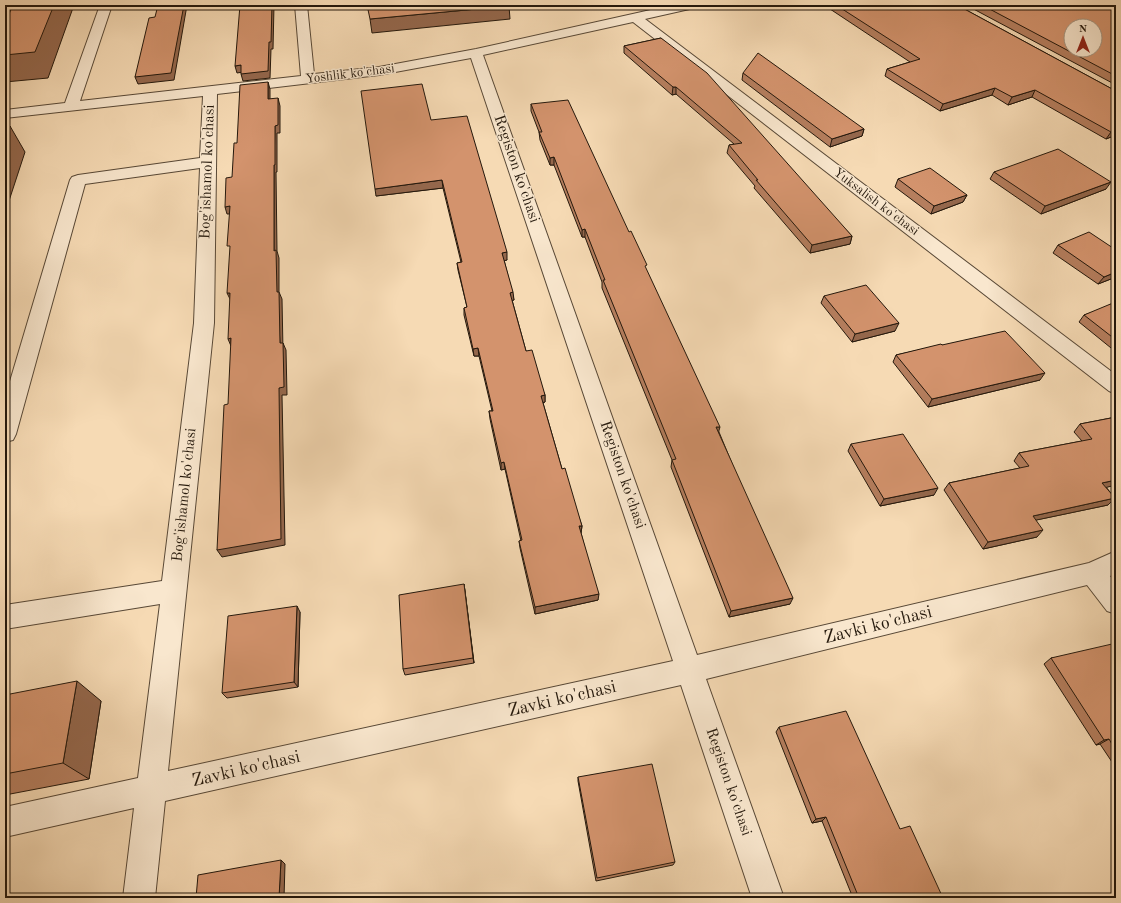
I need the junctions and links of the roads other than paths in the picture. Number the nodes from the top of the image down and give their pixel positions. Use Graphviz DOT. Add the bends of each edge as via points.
graph roads {
  1 [pos="106,5"];
  2 [pos="301,5"];
  3 [pos="690,5"];
  4 [pos="636,18"];
  5 [pos="476,53"];
  6 [pos="308,79"];
  7 [pos="210,91"];
  8 [pos="72,107"];
  9 [pos="5,114"];
  10 [pos="208,162"];
  11 [pos="1116,386"];
  12 [pos="5,434"];
  13 [pos="1116,562"];
  14 [pos="1092,573"];
  15 [pos="174,590"];
  16 [pos="1116,603"];
  17 [pos="5,617"];
  18 [pos="690,670"];
  19 [pos="152,790"];
  20 [pos="5,822"];
  21 [pos="139,898"];
  22 [pos="768,898"];
  1 -- 8 [label="street"];
  2 -- 6 [label="street"];
  3 -- 4 [label="street, Yoshlik ko'chasi"];
  4 -- 5 [label="street, Yoshlik ko'chasi"];
  4 -- 11 [label="street, Yuksalish ko'chasi"];
  5 -- 6 [label="street, Yoshlik ko'chasi" via="379,71"];
  5 -- 18 [label="street, Registon ko'chasi"];
  6 -- 7 [label="street, Yoshlik ko'chasi"];
  7 -- 8 [label="street, Yoshlik ko'chasi"];
  7 -- 10 [label="street, Bog'ishamol ko'chasi"];
  8 -- 9 [label="street, Yoshlik ko'chasi"];
  10 -- 12 [label="street" via="78,180"];
  10 -- 15 [label="street, Bog'ishamol ko'chasi" via="204,323"];
  13 -- 14 [label="street, Zavki ko'chasi"];
  14 -- 16 [label="street"];
  14 -- 18 [label="street, Zavki ko'chasi"];
  15 -- 17 [label="street"];
  15 -- 19 [label="street, Bog'ishamol ko'chasi"];
  18 -- 19 [label="street, Zavki ko'chasi"];
  18 -- 22 [label="street, Registon ko'chasi"];
  19 -- 20 [label="street, Zavki ko'chasi"];
  19 -- 21 [label="street, Bog'ishamol ko'chasi"];
}
